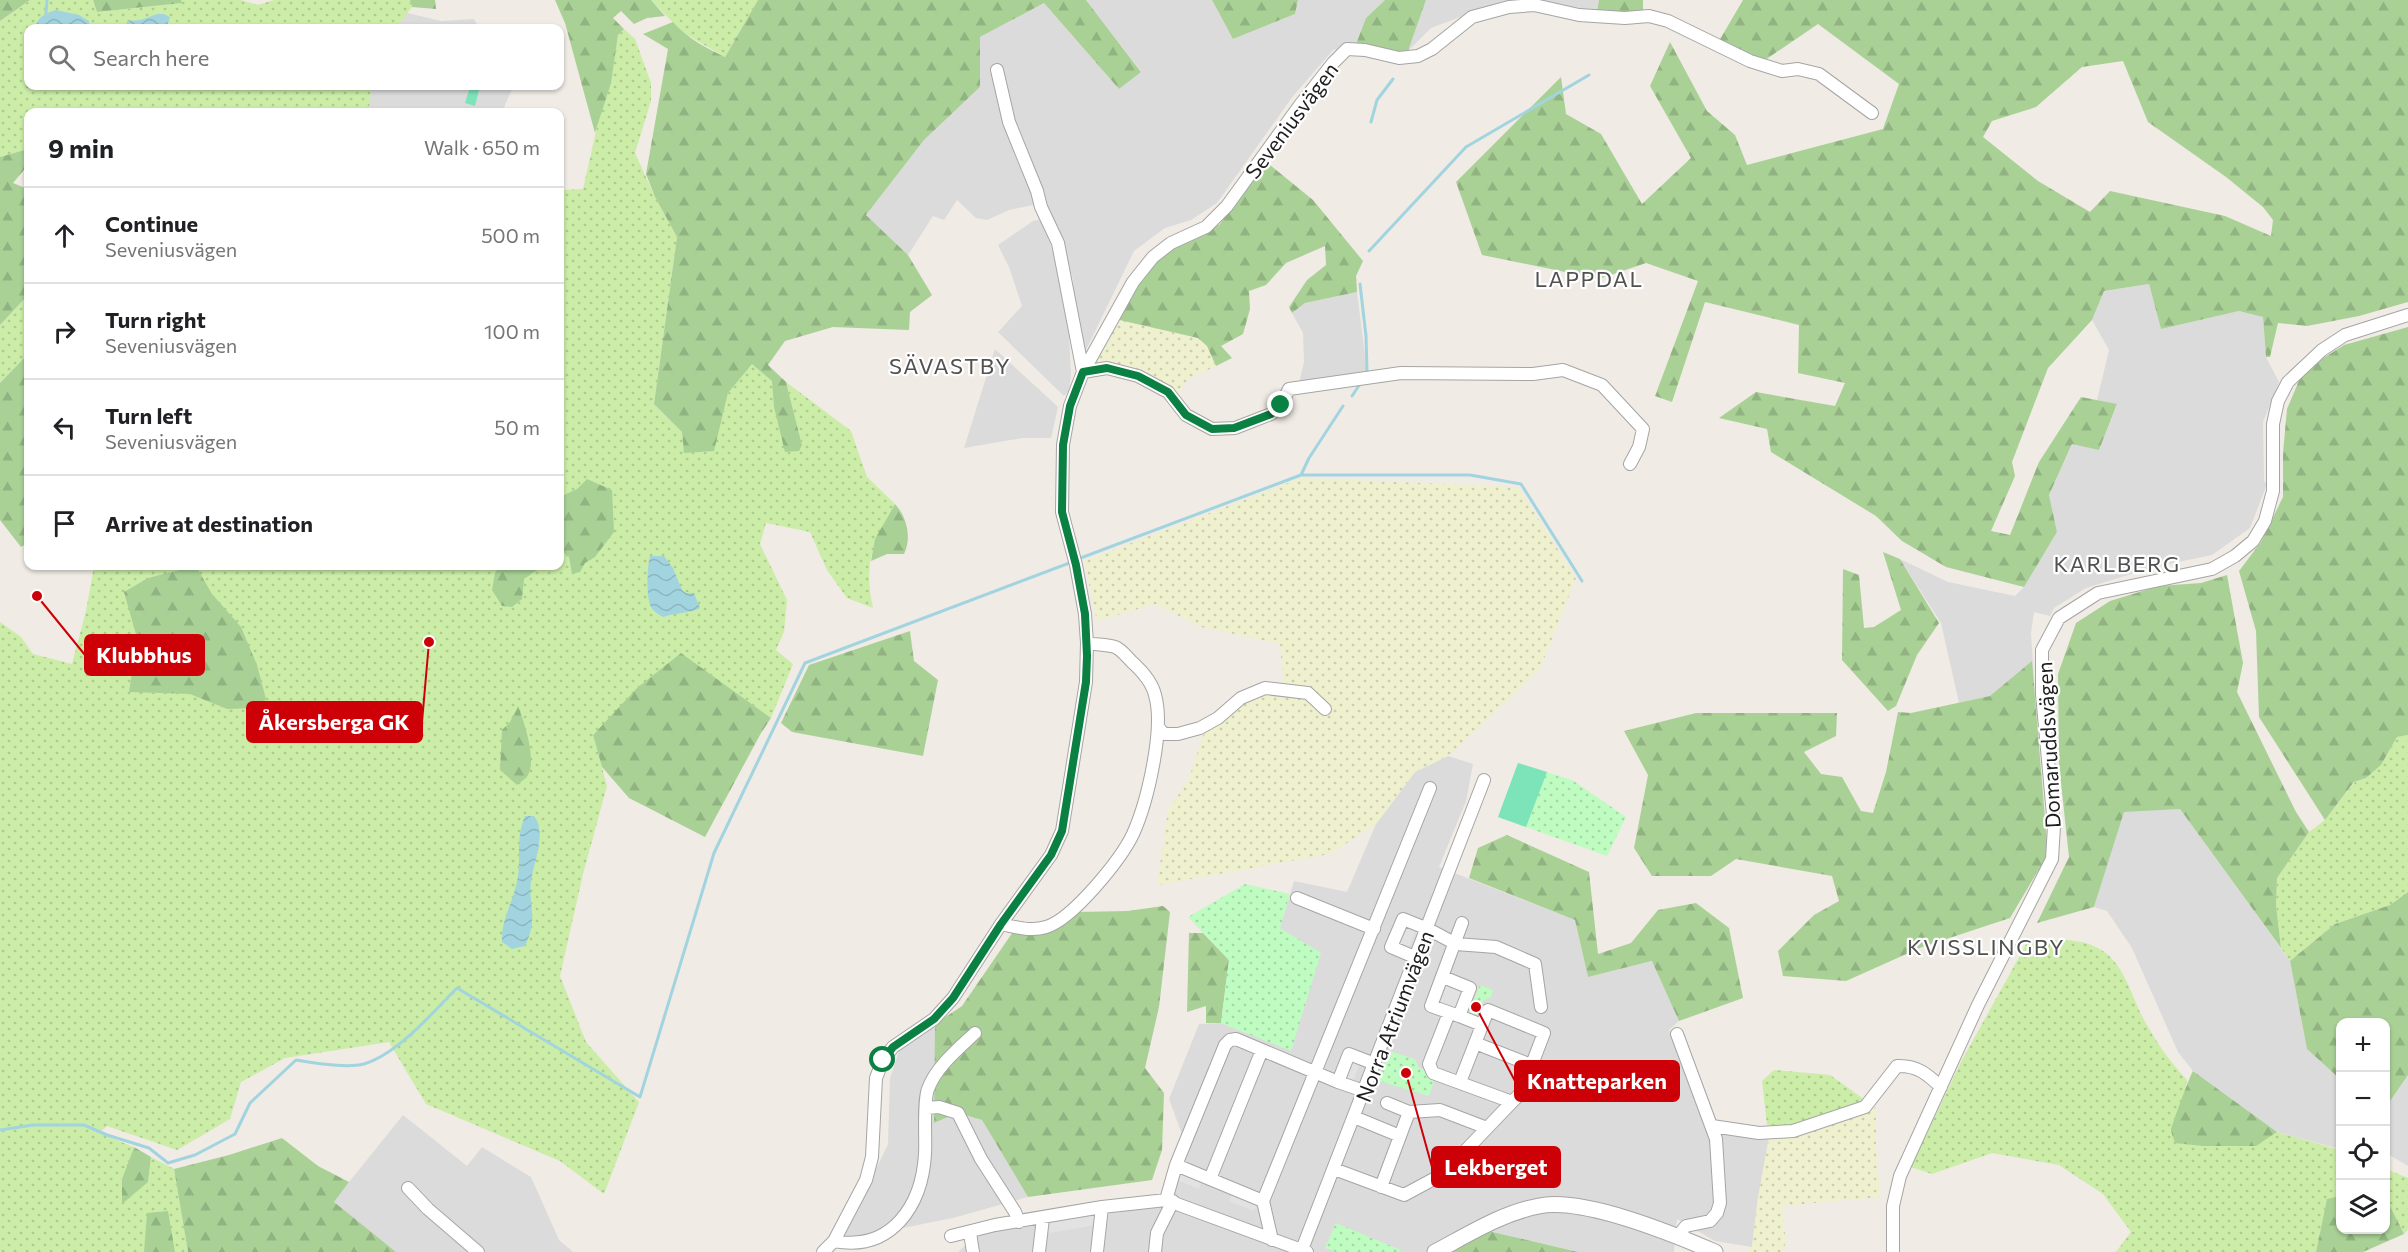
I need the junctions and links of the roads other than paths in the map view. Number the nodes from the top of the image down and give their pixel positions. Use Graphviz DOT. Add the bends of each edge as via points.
graph roads {
  1 [pos="997,70"];
  2 [pos="1872,113"];
  3 [pos="2408,315"];
  4 [pos="1083,372"];
  5 [pos="1630,464"];
  6 [pos="1087,643"];
  7 [pos="1325,709"];
  8 [pos="1159,728"];
  9 [pos="1484,780"];
  10 [pos="1430,788"];
  11 [pos="1297,898"];
  12 [pos="1381,910"];
  13 [pos="1403,919"];
  14 [pos="1461,923"];
  15 [pos="1001,924"];
  16 [pos="1428,929"];
  17 [pos="1372,933"];
  18 [pos="1456,944"];
  19 [pos="1392,948"];
  20 [pos="1417,958"];
  21 [pos="1443,977"];
  22 [pos="1541,1007"];
  23 [pos="1454,1015"];
  24 [pos="1482,1025"];
  25 [pos="975,1033"];
  26 [pos="1677,1034"];
  27 [pos="1475,1043"];
  28 [pos="1262,1050"];
  29 [pos="1375,1064"];
  30 [pos="1531,1065"];
  31 [pos="1316,1073"];
  32 [pos="1338,1082"];
  33 [pos="1460,1082"];
  34 [pos="1941,1087"];
  35 [pos="1364,1091"];
  36 [pos="1512,1102"];
  37 [pos="1387,1103"];
  38 [pos="927,1107"];
  39 [pos="1409,1112"];
  40 [pos="1354,1117"];
  41 [pos="1712,1126"];
  42 [pos="1487,1128"];
  43 [pos="1400,1136"];
  44 [pos="1176,1165"];
  45 [pos="1334,1169"];
  46 [pos="1210,1179"];
  47 [pos="1381,1186"];
  48 [pos="408,1188"];
  49 [pos="1169,1200"];
  50 [pos="1263,1201"];
  51 [pos="1102,1207"];
  52 [pos="1043,1218"];
  53 [pos="1020,1222"];
  54 [pos="970,1233"];
  55 [pos="951,1236"];
  56 [pos="1678,1236"];
  57 [pos="1272,1240"];
  58 [pos="834,1241"];
  59 [pos="478,1252"];
  60 [pos="824,1252"];
  61 [pos="973,1252"];
  62 [pos="1039,1252"];
  63 [pos="1097,1252"];
  64 [pos="1155,1252"];
  65 [pos="1304,1252"];
  66 [pos="1435,1252"];
  67 [pos="1715,1252"];
  68 [pos="1893,1252"];
  1 -- 4 [label="street" via="1009,122 1058,243"];
  2 -- 4 [label="street, Seveniusvägen" via="1819,74 1798,69 1782,71 1750,61 1668,21 1649,16 1625,18 1579,15 1534,6 1509,7 1472,17 1418,56 1399,58 1347,49 1300,105 1227,206 1206,226 1153,257 1133,282"];
  3 -- 34 [label="street, Domaruddsvägen" via="2345,335 2322,350 2289,382 2278,401 2273,424 2273,491 2265,521 2253,541 2212,569 2098,593 2059,618 2042,650 2054,826 2052,859"];
  4 -- 5 [label="street" via="1107,368 1138,376 1168,392 1186,415 1212,429 1234,428 1271,414 1289,389 1306,385 1401,373 1533,374 1563,370 1602,385 1643,429"];
  4 -- 6 [label="street, Seveniusvägen" via="1070,406 1063,451 1062,512 1076,565"];
  6 -- 8 [label="street" via="1116,647 1139,668 1156,696"];
  6 -- 15 [label="street, Seveniusvägen" via="1086,682 1062,831 1051,855"];
  7 -- 8 [label="street" via="1308,693 1265,688 1241,698 1200,728 1178,734 1164,734"];
  8 -- 15 [label="street" via="1143,807 1132,837 1096,884 1068,915 1046,927 1023,929"];
  9 -- 16 [label="street, Norra Atriumvägen"];
  10 -- 12 [label="street"];
  11 -- 17 [label="street"];
  12 -- 13 [label="street"];
  12 -- 17 [label="street"];
  13 -- 16 [label="street"];
  13 -- 19 [label="street"];
  14 -- 18 [label="street"];
  15 -- 58 [label="street, Seveniusvägen" via="953,998 934,1019 893,1047 883,1060 876,1078 872,1157 857,1198"];
  16 -- 18 [label="street"];
  16 -- 20 [label="street, Norra Atriumvägen"];
  17 -- 19 [label="street"];
  17 -- 31 [label="street"];
  18 -- 21 [label="street"];
  18 -- 22 [label="street" via="1496,947 1535,964"];
  19 -- 20 [label="street"];
  20 -- 29 [label="street, Norra Atriumvägen"];
  21 -- 23 [label="street" via="1431,1006"];
  21 -- 23 [label="street" via="1470,988"];
  23 -- 24 [label="street"];
  23 -- 33 [label="street" via="1429,1064 1433,1072"];
  24 -- 27 [label="street"];
  24 -- 30 [label="street" via="1488,1010 1544,1033"];
  25 -- 38 [label="street" via="938,1072 927,1090"];
  26 -- 41 [label="street"];
  27 -- 30 [label="street"];
  27 -- 33 [label="street"];
  28 -- 31 [label="street"];
  28 -- 44 [label="street" via="1236,1039 1225,1045"];
  28 -- 46 [label="street"];
  29 -- 32 [label="street" via="1349,1054"];
  29 -- 35 [label="street, Norra Atriumvägen"];
  30 -- 36 [label="street" via="1521,1093"];
  31 -- 32 [label="street"];
  31 -- 50 [label="street"];
  32 -- 35 [label="street"];
  33 -- 36 [label="street"];
  34 -- 41 [label="street" via="1922,1070 1897,1066 1864,1107 1793,1131 1759,1133"];
  34 -- 68 [label="street, Domaruddsvägen" via="1900,1176 1893,1206"];
  35 -- 40 [label="street, Norra Atriumvägen"];
  36 -- 42 [label="street"];
  37 -- 39 [label="street"];
  38 -- 53 [label="street" via="958,1113"];
  38 -- 58 [label="street" via="925,1156 912,1208 885,1237 848,1245"];
  39 -- 42 [label="street" via="1440,1110"];
  39 -- 43 [label="street"];
  40 -- 43 [label="street"];
  40 -- 45 [label="street, Norra Atriumvägen"];
  41 -- 56 [label="street" via="1720,1203 1717,1213 1710,1221 1686,1226"];
  42 -- 47 [label="street" via="1443,1174 1404,1195"];
  43 -- 47 [label="street"];
  44 -- 46 [label="street"];
  44 -- 49 [label="street"];
  45 -- 47 [label="street"];
  45 -- 65 [label="street, Norra Atriumvägen"];
  46 -- 50 [label="street"];
  48 -- 59 [label="street"];
  49 -- 51 [label="street"];
  49 -- 57 [label="street"];
  49 -- 64 [label="street" via="1157,1233"];
  50 -- 57 [label="street"];
  51 -- 52 [label="street"];
  51 -- 63 [label="street"];
  52 -- 53 [label="street"];
  52 -- 62 [label="street"];
  53 -- 54 [label="street"];
  54 -- 55 [label="street"];
  54 -- 61 [label="street"];
  56 -- 66 [label="street" via="1602,1213 1542,1205 1510,1214"];
  56 -- 67 [label="street"];
  57 -- 65 [label="street"];
  58 -- 60 [label="street, Seveniusvägen"];
}
